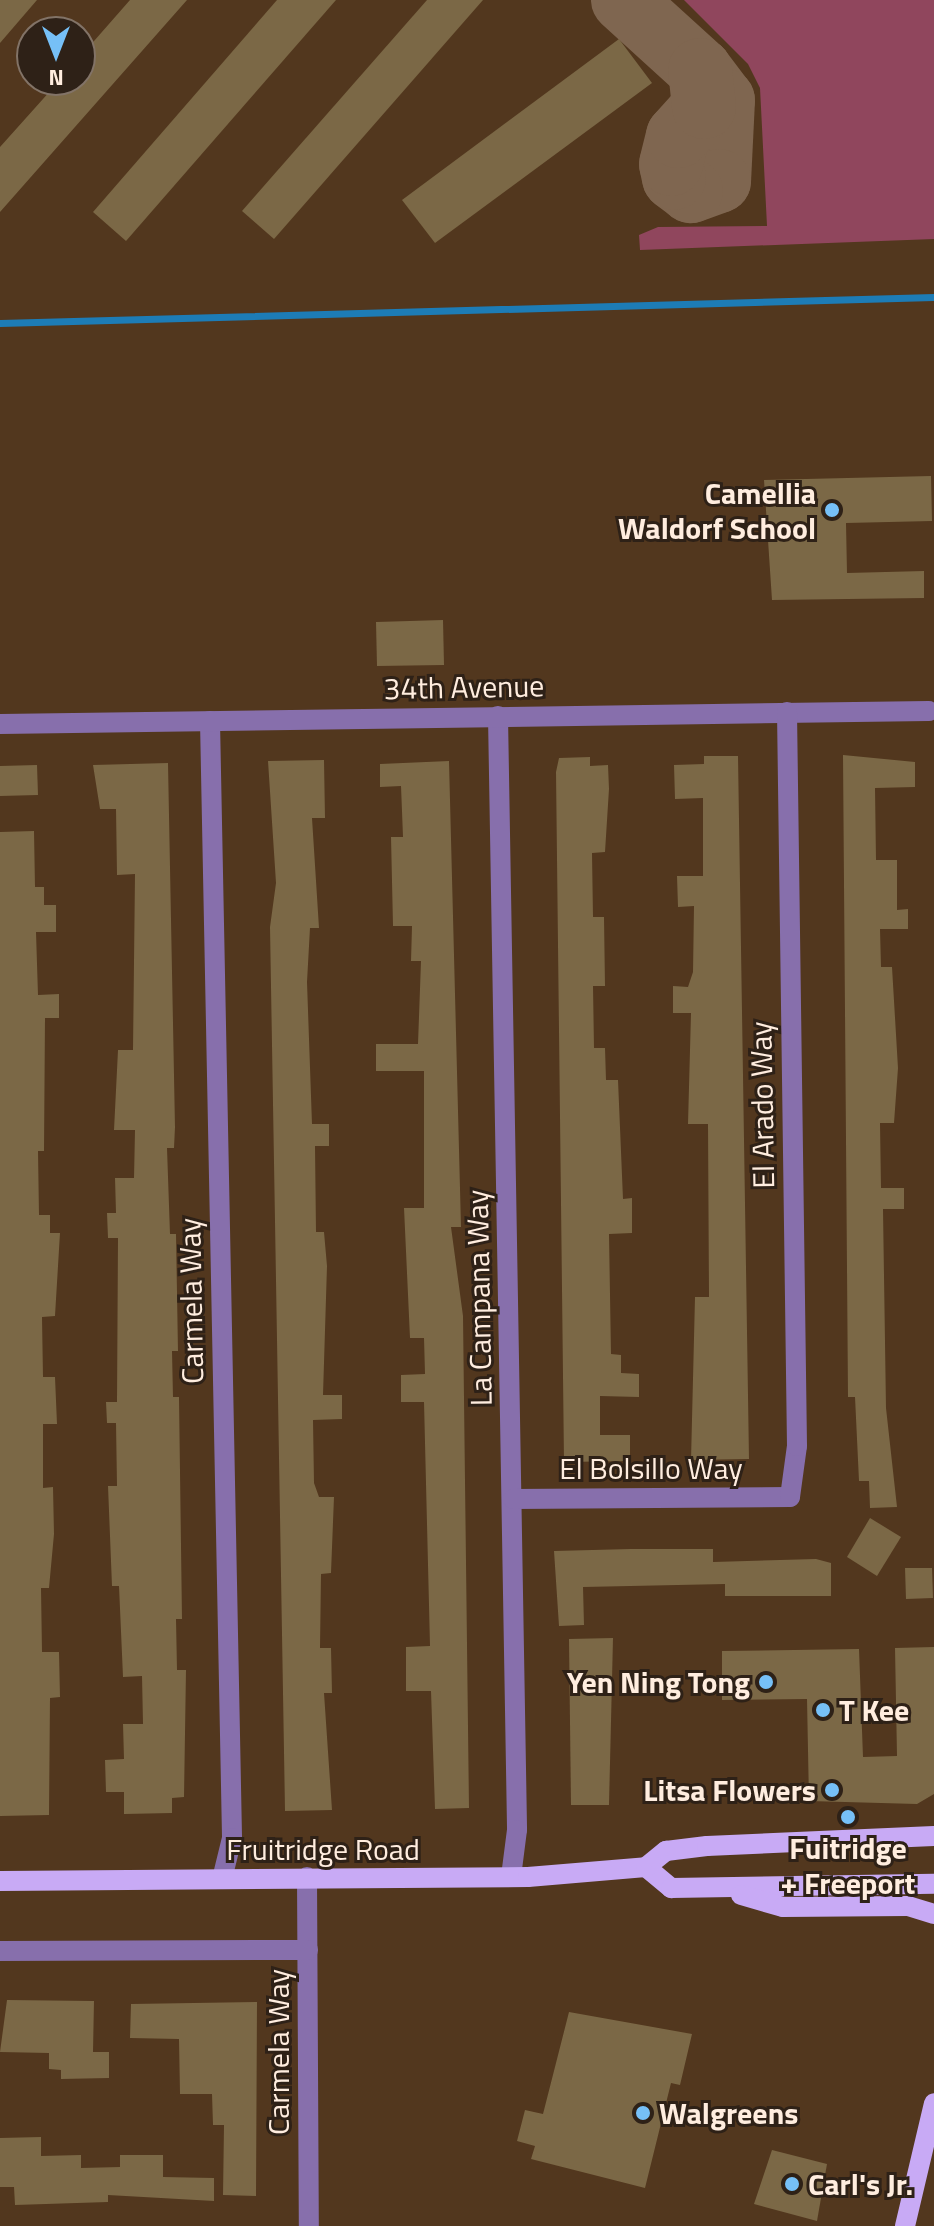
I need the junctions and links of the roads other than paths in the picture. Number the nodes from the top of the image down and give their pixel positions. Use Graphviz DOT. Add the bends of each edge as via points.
graph roads {
  1 [pos="929,711"];
  2 [pos="787,712"];
  3 [pos="498,716"];
  4 [pos="210,721"];
  5 [pos="0,724"];
  6 [pos="790,1497"];
  7 [pos="513,1499"];
  8 [pos="934,1836"];
  9 [pos="646,1867"];
  10 [pos="307,1877"];
  11 [pos="511,1877"];
  12 [pos="222,1879"];
  13 [pos="0,1881"];
  14 [pos="934,1884"];
  15 [pos="722,1889"];
  16 [pos="934,1914"];
  17 [pos="308,1950"];
  18 [pos="0,1951"];
  19 [pos="934,2103"];
  20 [pos="309,2226"];
  21 [pos="905,2226"];
  1 -- 2 [label="street, 34th Avenue"];
  2 -- 3 [label="street, 34th Avenue"];
  2 -- 6 [label="street, El Arado Way" via="797,1446"];
  3 -- 4 [label="street, 34th Avenue"];
  3 -- 7 [label="street, La Campana Way"];
  4 -- 5 [label="street, 34th Avenue"];
  4 -- 12 [label="street, Carmela Way" via="232,1838"];
  6 -- 7 [label="street, El Bolsillo Way"];
  7 -- 11 [label="street, La Campana Way" via="517,1835"];
  8 -- 9 [label="main road, Fruitridge Road" via="707,1846 666,1851"];
  9 -- 11 [label="main road, Fruitridge Road"];
  9 -- 15 [label="main road" via="671,1888"];
  10 -- 11 [label="main road, Fruitridge Road"];
  10 -- 12 [label="main road, Fruitridge Road"];
  10 -- 17 [label="street, Carmela Way"];
  12 -- 13 [label="main road, Fruitridge Road"];
  14 -- 15 [label="main road"];
  15 -- 16 [label="main road" via="783,1907 908,1906"];
  17 -- 18 [label="street"];
  17 -- 20 [label="street, Carmela Way"];
  19 -- 21 [label="main road"];
}
